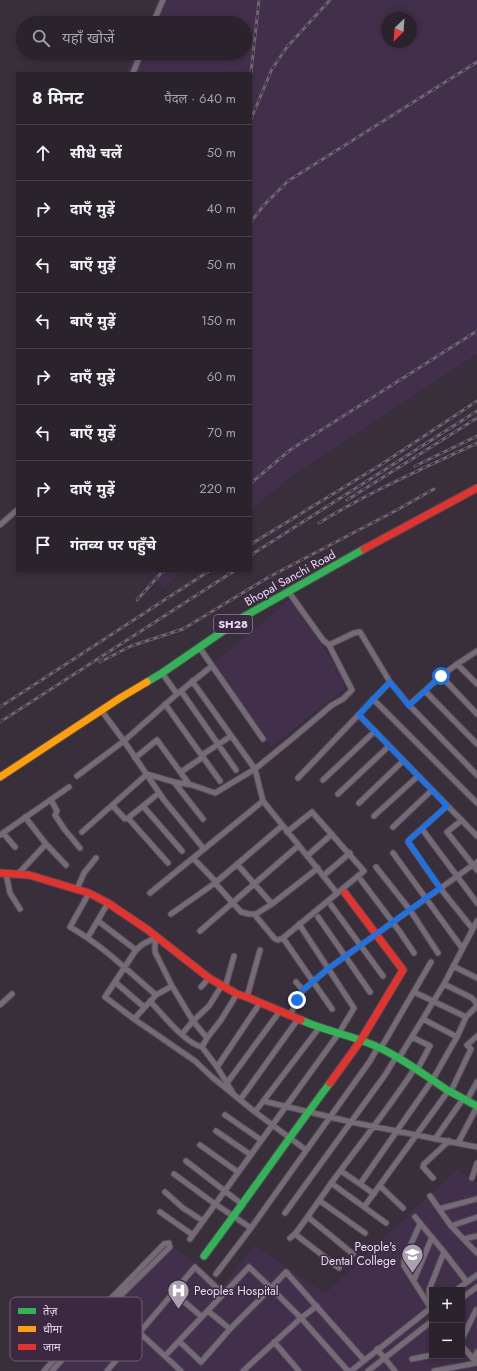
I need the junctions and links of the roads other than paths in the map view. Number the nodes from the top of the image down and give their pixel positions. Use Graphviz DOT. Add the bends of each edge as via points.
graph roads {
  1 [pos="163,0"];
  2 [pos="155,16"];
  3 [pos="138,60"];
  4 [pos="133,72"];
  5 [pos="477,488"];
  6 [pos="16,511"];
  7 [pos="0,525"];
  8 [pos="288,591"];
  9 [pos="329,645"];
  10 [pos="199,647"];
  11 [pos="477,651"];
  12 [pos="457,664"];
  13 [pos="212,666"];
  14 [pos="162,673"];
  15 [pos="441,676"];
  16 [pos="192,681"];
  17 [pos="390,682"];
  18 [pos="477,684"];
  19 [pos="179,692"];
  20 [pos="425,692"];
  21 [pos="373,699"];
  22 [pos="165,704"];
  23 [pos="409,706"];
  24 [pos="101,710"];
  25 [pos="477,714"];
  26 [pos="359,715"];
  27 [pos="375,731"];
  28 [pos="231,736"];
  29 [pos="263,739"];
  30 [pos="124,741"];
  31 [pos="477,744"];
  32 [pos="218,745"];
  33 [pos="389,746"];
  34 [pos="202,756"];
  35 [pos="135,758"];
  36 [pos="403,761"];
  37 [pos="255,769"];
  38 [pos="236,770"];
  39 [pos="181,772"];
  40 [pos="147,774"];
  41 [pos="477,775"];
  42 [pos="77,776"];
  43 [pos="418,776"];
  44 [pos="0,777"];
  45 [pos="298,778"];
  46 [pos="322,780"];
  47 [pos="220,781"];
  48 [pos="174,782"];
  49 [pos="189,784"];
  50 [pos="69,787"];
  51 [pos="432,790"];
  52 [pos="159,793"];
  53 [pos="338,794"];
  54 [pos="51,800"];
  55 [pos="263,802"];
  56 [pos="359,803"];
  57 [pos="477,803"];
  58 [pos="112,805"];
  59 [pos="143,806"];
  60 [pos="447,806"];
  61 [pos="374,816"];
  62 [pos="25,817"];
  63 [pos="128,818"];
  64 [pos="203,820"];
  65 [pos="462,820"];
  66 [pos="282,826"];
  67 [pos="393,827"];
  68 [pos="422,829"];
  69 [pos="82,832"];
  70 [pos="287,832"];
  71 [pos="2,834"];
  72 [pos="332,834"];
  73 [pos="477,836"];
  74 [pos="46,844"];
  75 [pos="298,846"];
  76 [pos="14,847"];
  77 [pos="80,848"];
  78 [pos="204,849"];
  79 [pos="182,851"];
  80 [pos="350,853"];
  81 [pos="393,853"];
  82 [pos="307,856"];
  83 [pos="96,858"];
  84 [pos="193,858"];
  85 [pos="168,863"];
  86 [pos="237,864"];
  87 [pos="475,864"];
  88 [pos="66,865"];
  89 [pos="376,867"];
  90 [pos="318,868"];
  91 [pos="477,870"];
  92 [pos="3,874"];
  93 [pos="18,874"];
  94 [pos="324,876"];
  95 [pos="457,877"];
  96 [pos="361,880"];
  97 [pos="215,883"];
  98 [pos="254,884"];
  99 [pos="70,887"];
  100 [pos="440,888"];
  101 [pos="150,893"];
  102 [pos="338,893"];
  103 [pos="345,893"];
  104 [pos="89,894"];
  105 [pos="426,898"];
  106 [pos="233,902"];
  107 [pos="108,903"];
  108 [pos="477,903"];
  109 [pos="272,904"];
  110 [pos="331,905"];
  111 [pos="20,909"];
  112 [pos="410,910"];
  113 [pos="171,914"];
  114 [pos="254,914"];
  115 [pos="318,917"];
  116 [pos="98,921"];
  117 [pos="477,921"];
  118 [pos="393,923"];
  119 [pos="300,924"];
  120 [pos="472,928"];
  121 [pos="200,931"];
  122 [pos="377,934"];
  123 [pos="88,937"];
  124 [pos="157,937"];
  125 [pos="283,938"];
  126 [pos="361,945"];
  127 [pos="462,948"];
  128 [pos="136,950"];
  129 [pos="260,950"];
  130 [pos="414,953"];
  131 [pos="438,953"];
  132 [pos="234,956"];
  133 [pos="346,957"];
  134 [pos="431,962"];
  135 [pos="453,966"];
  136 [pos="125,968"];
  137 [pos="329,968"];
  138 [pos="383,976"];
  139 [pos="209,978"];
  140 [pos="477,978"];
  141 [pos="313,981"];
  142 [pos="115,982"];
  143 [pos="296,982"];
  144 [pos="444,984"];
  145 [pos="172,986"];
  146 [pos="224,986"];
  147 [pos="201,987"];
  148 [pos="303,990"];
  149 [pos="370,992"];
  150 [pos="414,992"];
  151 [pos="12,994"];
  152 [pos="237,994"];
  153 [pos="156,995"];
  154 [pos="247,997"];
  155 [pos="150,1001"];
  156 [pos="433,1002"];
  157 [pos="260,1003"];
  158 [pos="0,1005"];
  159 [pos="477,1005"];
  160 [pos="144,1007"];
  161 [pos="332,1009"];
  162 [pos="280,1011"];
  163 [pos="290,1015"];
  164 [pos="466,1017"];
  165 [pos="134,1019"];
  166 [pos="298,1019"];
  167 [pos="423,1019"];
  168 [pos="193,1021"];
  169 [pos="319,1028"];
  170 [pos="340,1033"];
  171 [pos="182,1034"];
  172 [pos="412,1036"];
  173 [pos="477,1036"];
  174 [pos="457,1037"];
  175 [pos="207,1038"];
  176 [pos="361,1040"];
  177 [pos="202,1047"];
  178 [pos="380,1048"];
  179 [pos="398,1057"];
  180 [pos="217,1067"];
  181 [pos="416,1069"];
  182 [pos="433,1079"];
  183 [pos="477,1082"];
  184 [pos="227,1083"];
  185 [pos="450,1091"];
  186 [pos="235,1095"];
  187 [pos="465,1099"];
  188 [pos="240,1100"];
  189 [pos="263,1101"];
  190 [pos="287,1107"];
  191 [pos="477,1107"];
  192 [pos="255,1112"];
  193 [pos="309,1112"];
  194 [pos="225,1115"];
  195 [pos="330,1117"];
  196 [pos="351,1122"];
  197 [pos="273,1125"];
  198 [pos="374,1127"];
  199 [pos="216,1131"];
  200 [pos="396,1131"];
  201 [pos="416,1136"];
  202 [pos="289,1138"];
  203 [pos="435,1139"];
  204 [pos="261,1140"];
  205 [pos="449,1141"];
  206 [pos="458,1143"];
  207 [pos="200,1145"];
  208 [pos="477,1146"];
  209 [pos="306,1150"];
  210 [pos="251,1156"];
  211 [pos="186,1161"];
  212 [pos="477,1163"];
  213 [pos="341,1171"];
  214 [pos="238,1172"];
  215 [pos="174,1174"];
  216 [pos="433,1178"];
  217 [pos="472,1178"];
  218 [pos="331,1183"];
  219 [pos="360,1184"];
  220 [pos="380,1186"];
  221 [pos="224,1191"];
  222 [pos="165,1192"];
  223 [pos="374,1194"];
  224 [pos="430,1196"];
  225 [pos="477,1199"];
  226 [pos="320,1201"];
  227 [pos="215,1204"];
  228 [pos="243,1205"];
  229 [pos="364,1207"];
  230 [pos="403,1208"];
  231 [pos="439,1209"];
  232 [pos="160,1212"];
  233 [pos="285,1213"];
  234 [pos="234,1217"];
  235 [pos="308,1217"];
  236 [pos="414,1217"];
  237 [pos="477,1217"];
  238 [pos="203,1221"];
  239 [pos="386,1223"];
  240 [pos="420,1224"];
  241 [pos="451,1226"];
  242 [pos="251,1228"];
  243 [pos="366,1233"];
  244 [pos="295,1234"];
  245 [pos="477,1236"];
  246 [pos="290,1238"];
  247 [pos="432,1238"];
  248 [pos="464,1239"];
  249 [pos="444,1252"];
  250 [pos="477,1253"];
  251 [pos="353,1254"];
  252 [pos="204,1256"];
  253 [pos="340,1268"];
  254 [pos="216,1274"];
  255 [pos="477,1275"];
  256 [pos="414,1280"];
  257 [pos="467,1282"];
  258 [pos="430,1287"];
  259 [pos="460,1287"];
  260 [pos="477,1287"];
  261 [pos="271,1288"];
  262 [pos="173,1292"];
  263 [pos="223,1294"];
  264 [pos="465,1296"];
  265 [pos="112,1297"];
  266 [pos="119,1297"];
  267 [pos="429,1305"];
  268 [pos="317,1306"];
  269 [pos="429,1310"];
  270 [pos="476,1310"];
  271 [pos="208,1311"];
  272 [pos="202,1317"];
  273 [pos="301,1318"];
  274 [pos="429,1323"];
  275 [pos="230,1329"];
  276 [pos="142,1331"];
  277 [pos="465,1333"];
  278 [pos="142,1335"];
  279 [pos="178,1341"];
  280 [pos="274,1342"];
  281 [pos="377,1350"];
  282 [pos="465,1350"];
  283 [pos="477,1352"];
  284 [pos="165,1356"];
  285 [pos="429,1356"];
  286 [pos="384,1358"];
  287 [pos="412,1359"];
  288 [pos="364,1360"];
  289 [pos="53,1361"];
  290 [pos="61,1361"];
  291 [pos="116,1361"];
  292 [pos="476,1362"];
  293 [pos="44,1371"];
  294 [pos="52,1371"];
  295 [pos="107,1371"];
  296 [pos="181,1371"];
  297 [pos="243,1371"];
  298 [pos="299,1371"];
  299 [pos="350,1371"];
  300 [pos="368,1371"];
  301 [pos="395,1371"];
  302 [pos="434,1371"];
  1 -- 2 [label="street"];
  3 -- 4 [label="street"];
  5 -- 8 [label="street, Bhopal Sanchi Road / SH28"];
  6 -- 7 [label="street"];
  8 -- 9 [label="street"];
  8 -- 10 [label="street, Bhopal Sanchi Road / SH28"];
  9 -- 17 [label="street" via="360,632"];
  9 -- 37 [label="street" via="352,690"];
  10 -- 13 [label="street"];
  10 -- 14 [label="street, Bhopal Sanchi Road / SH28"];
  11 -- 12 [label="street"];
  12 -- 15 [label="street"];
  12 -- 18 [label="street"];
  13 -- 16 [label="street"];
  13 -- 29 [label="street"];
  14 -- 19 [label="street"];
  14 -- 24 [label="street, Bhopal Sanchi Road / SH28"];
  15 -- 20 [label="street"];
  15 -- 25 [label="street"];
  16 -- 19 [label="street"];
  16 -- 28 [label="street"];
  17 -- 21 [label="street"];
  17 -- 23 [label="street"];
  19 -- 22 [label="street"];
  19 -- 32 [label="street"];
  20 -- 23 [label="street"];
  20 -- 31 [label="street"];
  21 -- 26 [label="street"];
  21 -- 57 [label="street"];
  22 -- 30 [label="street"];
  22 -- 34 [label="street"];
  23 -- 41 [label="street"];
  24 -- 30 [label="street"];
  24 -- 44 [label="street, Bhopal Sanchi Road / SH28"];
  26 -- 27 [label="street"];
  26 -- 45 [label="street"];
  27 -- 33 [label="street"];
  27 -- 46 [label="street"];
  28 -- 32 [label="street"];
  28 -- 37 [label="street"];
  30 -- 35 [label="street"];
  30 -- 42 [label="street"];
  32 -- 34 [label="street"];
  32 -- 38 [label="street"];
  33 -- 36 [label="street"];
  33 -- 53 [label="street"];
  34 -- 39 [label="street"];
  34 -- 47 [label="street"];
  35 -- 39 [label="street" via="157,740"];
  35 -- 40 [label="street"];
  36 -- 43 [label="street"];
  36 -- 56 [label="street"];
  37 -- 49 [label="street" via="215,793"];
  37 -- 55 [label="street"];
  39 -- 49 [label="street"];
  40 -- 48 [label="street"];
  40 -- 52 [label="street"];
  40 -- 58 [label="street"];
  43 -- 51 [label="street"];
  43 -- 61 [label="street"];
  48 -- 49 [label="street"];
  48 -- 64 [label="street"];
  50 -- 54 [label="street"];
  51 -- 60 [label="street"];
  51 -- 67 [label="street"];
  52 -- 59 [label="street"];
  52 -- 78 [label="street"];
  54 -- 62 [label="street"];
  54 -- 77 [label="street" via="57,811 55,815"];
  55 -- 66 [label="street"];
  55 -- 78 [label="street"];
  58 -- 63 [label="street" via="125,819"];
  58 -- 69 [label="street"];
  59 -- 63 [label="street"];
  59 -- 79 [label="street"];
  60 -- 65 [label="street"];
  60 -- 68 [label="street"];
  62 -- 71 [label="street"];
  62 -- 74 [label="street"];
  63 -- 85 [label="street"];
  65 -- 73 [label="street"];
  65 -- 87 [label="street" via="447,832"];
  66 -- 70 [label="street"];
  66 -- 86 [label="street"];
  68 -- 95 [label="street"];
  68 -- 100 [label="street" via="408,842"];
  70 -- 72 [label="street" via="312,812"];
  70 -- 75 [label="street"];
  71 -- 76 [label="street"];
  72 -- 80 [label="street"];
  72 -- 82 [label="street"];
  74 -- 88 [label="street"];
  74 -- 93 [label="street"];
  75 -- 82 [label="street"];
  75 -- 98 [label="street"];
  78 -- 84 [label="street"];
  80 -- 94 [label="street"];
  80 -- 102 [label="street" via="364,871"];
  81 -- 105 [label="street"];
  82 -- 90 [label="street"];
  83 -- 99 [label="street"];
  84 -- 97 [label="street"];
  84 -- 101 [label="street"];
  86 -- 97 [label="street"];
  86 -- 98 [label="street"];
  87 -- 91 [label="street"];
  87 -- 95 [label="street"];
  89 -- 112 [label="street"];
  90 -- 94 [label="street"];
  90 -- 109 [label="street"];
  92 -- 93 [label="street"];
  92 -- 111 [label="street" via="10,893"];
  93 -- 99 [label="street"];
  94 -- 102 [label="street"];
  95 -- 100 [label="street"];
  95 -- 108 [label="street"];
  96 -- 118 [label="street"];
  97 -- 106 [label="street"];
  97 -- 113 [label="street"];
  98 -- 106 [label="street"];
  98 -- 109 [label="street"];
  99 -- 104 [label="street"];
  100 -- 105 [label="street"];
  100 -- 120 [label="street"];
  102 -- 119 [label="street"];
  103 -- 122 [label="street"];
  104 -- 107 [label="street"];
  104 -- 123 [label="street" via="70,927"];
  105 -- 112 [label="street"];
  105 -- 127 [label="street"];
  106 -- 114 [label="street" via="241,912"];
  106 -- 121 [label="street"];
  107 -- 116 [label="street"];
  107 -- 124 [label="street"];
  109 -- 114 [label="street"];
  110 -- 126 [label="street"];
  112 -- 118 [label="street"];
  112 -- 131 [label="street"];
  114 -- 125 [label="street" via="275,939"];
  115 -- 133 [label="street"];
  116 -- 123 [label="street"];
  116 -- 128 [label="street"];
  117 -- 120 [label="street"];
  118 -- 122 [label="street"];
  118 -- 130 [label="street"];
  119 -- 125 [label="street"];
  119 -- 137 [label="street"];
  120 -- 127 [label="street"];
  122 -- 126 [label="street"];
  122 -- 176 [label="street" via="403,970"];
  123 -- 136 [label="street"];
  124 -- 128 [label="street"];
  124 -- 139 [label="street"];
  124 -- 145 [label="street" via="155,952"];
  125 -- 141 [label="street"];
  126 -- 133 [label="street"];
  126 -- 138 [label="street"];
  127 -- 135 [label="street"];
  128 -- 136 [label="street"];
  129 -- 154 [label="street"];
  132 -- 146 [label="street"];
  133 -- 137 [label="street"];
  133 -- 149 [label="street"];
  134 -- 150 [label="street"];
  135 -- 140 [label="street"];
  135 -- 144 [label="street"];
  136 -- 142 [label="street"];
  136 -- 153 [label="street"];
  137 -- 141 [label="street"];
  137 -- 170 [label="street" via="354,1008"];
  139 -- 146 [label="street"];
  139 -- 147 [label="street"];
  141 -- 148 [label="street"];
  141 -- 161 [label="street"];
  142 -- 160 [label="street"];
  142 -- 165 [label="street" via="105,996"];
  143 -- 148 [label="street"];
  144 -- 156 [label="street"];
  144 -- 159 [label="street" via="472,998"];
  145 -- 153 [label="street"];
  145 -- 168 [label="street"];
  146 -- 152 [label="street"];
  146 -- 168 [label="street" via="209,1006"];
  148 -- 163 [label="street"];
  150 -- 156 [label="street"];
  150 -- 178 [label="street"];
  151 -- 158 [label="street"];
  152 -- 154 [label="street"];
  152 -- 175 [label="street"];
  153 -- 155 [label="street"];
  154 -- 157 [label="street"];
  155 -- 160 [label="street"];
  155 -- 171 [label="street"];
  156 -- 164 [label="street"];
  156 -- 167 [label="street"];
  157 -- 162 [label="street"];
  157 -- 180 [label="street"];
  159 -- 164 [label="street"];
  160 -- 165 [label="street"];
  162 -- 163 [label="street"];
  162 -- 184 [label="street"];
  163 -- 166 [label="street"];
  164 -- 174 [label="street"];
  165 -- 186 [label="street" via="194,1061"];
  166 -- 169 [label="street"];
  166 -- 188 [label="street"];
  167 -- 172 [label="street"];
  167 -- 174 [label="street"];
  168 -- 171 [label="street"];
  168 -- 175 [label="street"];
  169 -- 170 [label="street"];
  169 -- 189 [label="street"];
  170 -- 176 [label="street"];
  170 -- 190 [label="street"];
  171 -- 177 [label="street" via="196,1046"];
  172 -- 179 [label="street"];
  172 -- 181 [label="street" via="430,1046"];
  173 -- 185 [label="street" via="467,1045 471,1049"];
  174 -- 182 [label="street"];
  175 -- 177 [label="street"];
  176 -- 178 [label="street"];
  176 -- 193 [label="street"];
  177 -- 180 [label="street"];
  178 -- 179 [label="street"];
  178 -- 195 [label="street"];
  179 -- 181 [label="street"];
  179 -- 196 [label="street"];
  180 -- 184 [label="street"];
  181 -- 182 [label="street"];
  181 -- 198 [label="street"];
  182 -- 185 [label="street"];
  182 -- 200 [label="street"];
  183 -- 187 [label="street"];
  184 -- 186 [label="street"];
  185 -- 187 [label="street"];
  185 -- 201 [label="street"];
  186 -- 188 [label="street"];
  187 -- 191 [label="street"];
  187 -- 203 [label="street"];
  188 -- 192 [label="street"];
  189 -- 190 [label="street"];
  189 -- 192 [label="street"];
  190 -- 193 [label="street"];
  190 -- 197 [label="street"];
  191 -- 206 [label="street"];
  192 -- 197 [label="street"];
  193 -- 195 [label="street"];
  193 -- 202 [label="street"];
  194 -- 204 [label="street"];
  195 -- 196 [label="street"];
  195 -- 209 [label="street"];
  196 -- 198 [label="street"];
  196 -- 233 [label="street"];
  197 -- 202 [label="street"];
  197 -- 204 [label="street"];
  198 -- 200 [label="street"];
  198 -- 213 [label="street"];
  199 -- 210 [label="street"];
  200 -- 201 [label="street"];
  200 -- 219 [label="street"];
  201 -- 203 [label="street"];
  201 -- 220 [label="street"];
  202 -- 209 [label="street"];
  202 -- 228 [label="street"];
  203 -- 205 [label="street"];
  204 -- 210 [label="street"];
  205 -- 206 [label="street"];
  205 -- 216 [label="street" via="424,1164 423,1167"];
  206 -- 208 [label="street"];
  207 -- 214 [label="street"];
  209 -- 242 [label="street"];
  210 -- 214 [label="street"];
  211 -- 221 [label="street"];
  212 -- 217 [label="street"];
  213 -- 218 [label="street"];
  213 -- 219 [label="street"];
  214 -- 221 [label="street"];
  215 -- 227 [label="street"];
  218 -- 226 [label="street"];
  218 -- 229 [label="street"];
  219 -- 223 [label="street"];
  220 -- 223 [label="street"];
  220 -- 230 [label="street"];
  221 -- 227 [label="street"];
  221 -- 228 [label="street"];
  222 -- 238 [label="street"];
  223 -- 229 [label="street"];
  224 -- 231 [label="street"];
  225 -- 231 [label="street"];
  226 -- 235 [label="street"];
  226 -- 243 [label="street"];
  227 -- 234 [label="street"];
  227 -- 238 [label="street"];
  228 -- 234 [label="street"];
  229 -- 239 [label="street"];
  231 -- 241 [label="street"];
  232 -- 238 [label="street" via="191,1237"];
  234 -- 242 [label="street"];
  234 -- 252 [label="street"];
  235 -- 244 [label="street"];
  235 -- 251 [label="street"];
  236 -- 240 [label="street"];
  237 -- 241 [label="street"];
  240 -- 247 [label="street"];
  240 -- 256 [label="street" via="404,1260 404,1266"];
  241 -- 248 [label="street"];
  242 -- 254 [label="street"];
  244 -- 246 [label="street"];
  244 -- 253 [label="street"];
  245 -- 248 [label="street"];
  247 -- 249 [label="street"];
  247 -- 256 [label="street"];
  248 -- 250 [label="street"];
  249 -- 257 [label="street"];
  249 -- 258 [label="street"];
  255 -- 257 [label="street"];
  256 -- 267 [label="street"];
  257 -- 259 [label="street"];
  260 -- 264 [label="street"];
  261 -- 263 [label="street" via="249,1267"];
  261 -- 268 [label="street" via="286,1272"];
  261 -- 273 [label="street"];
  261 -- 275 [label="street"];
  262 -- 263 [label="street" via="194,1267"];
  262 -- 272 [label="street"];
  262 -- 276 [label="street"];
  263 -- 271 [label="street"];
  265 -- 266 [label="street" via="164,1244 169,1243 170,1247"];
  268 -- 273 [label="street"];
  268 -- 288 [label="street"];
  269 -- 281 [label="street"];
  270 -- 277 [label="street"];
  271 -- 272 [label="street"];
  271 -- 275 [label="street"];
  272 -- 279 [label="street"];
  273 -- 280 [label="street"];
  273 -- 299 [label="street"];
  274 -- 286 [label="street"];
  275 -- 279 [label="street" via="201,1362"];
  278 -- 284 [label="street"];
  279 -- 284 [label="street"];
  280 -- 297 [label="street"];
  280 -- 298 [label="street"];
  281 -- 286 [label="street"];
  281 -- 288 [label="street"];
  282 -- 292 [label="street"];
  283 -- 292 [label="street"];
  284 -- 296 [label="street"];
  285 -- 287 [label="street"];
  286 -- 300 [label="street"];
  286 -- 301 [label="street"];
  288 -- 299 [label="street"];
  289 -- 293 [label="street"];
  290 -- 294 [label="street"];
  291 -- 295 [label="street"];
  292 -- 302 [label="street"];
}
